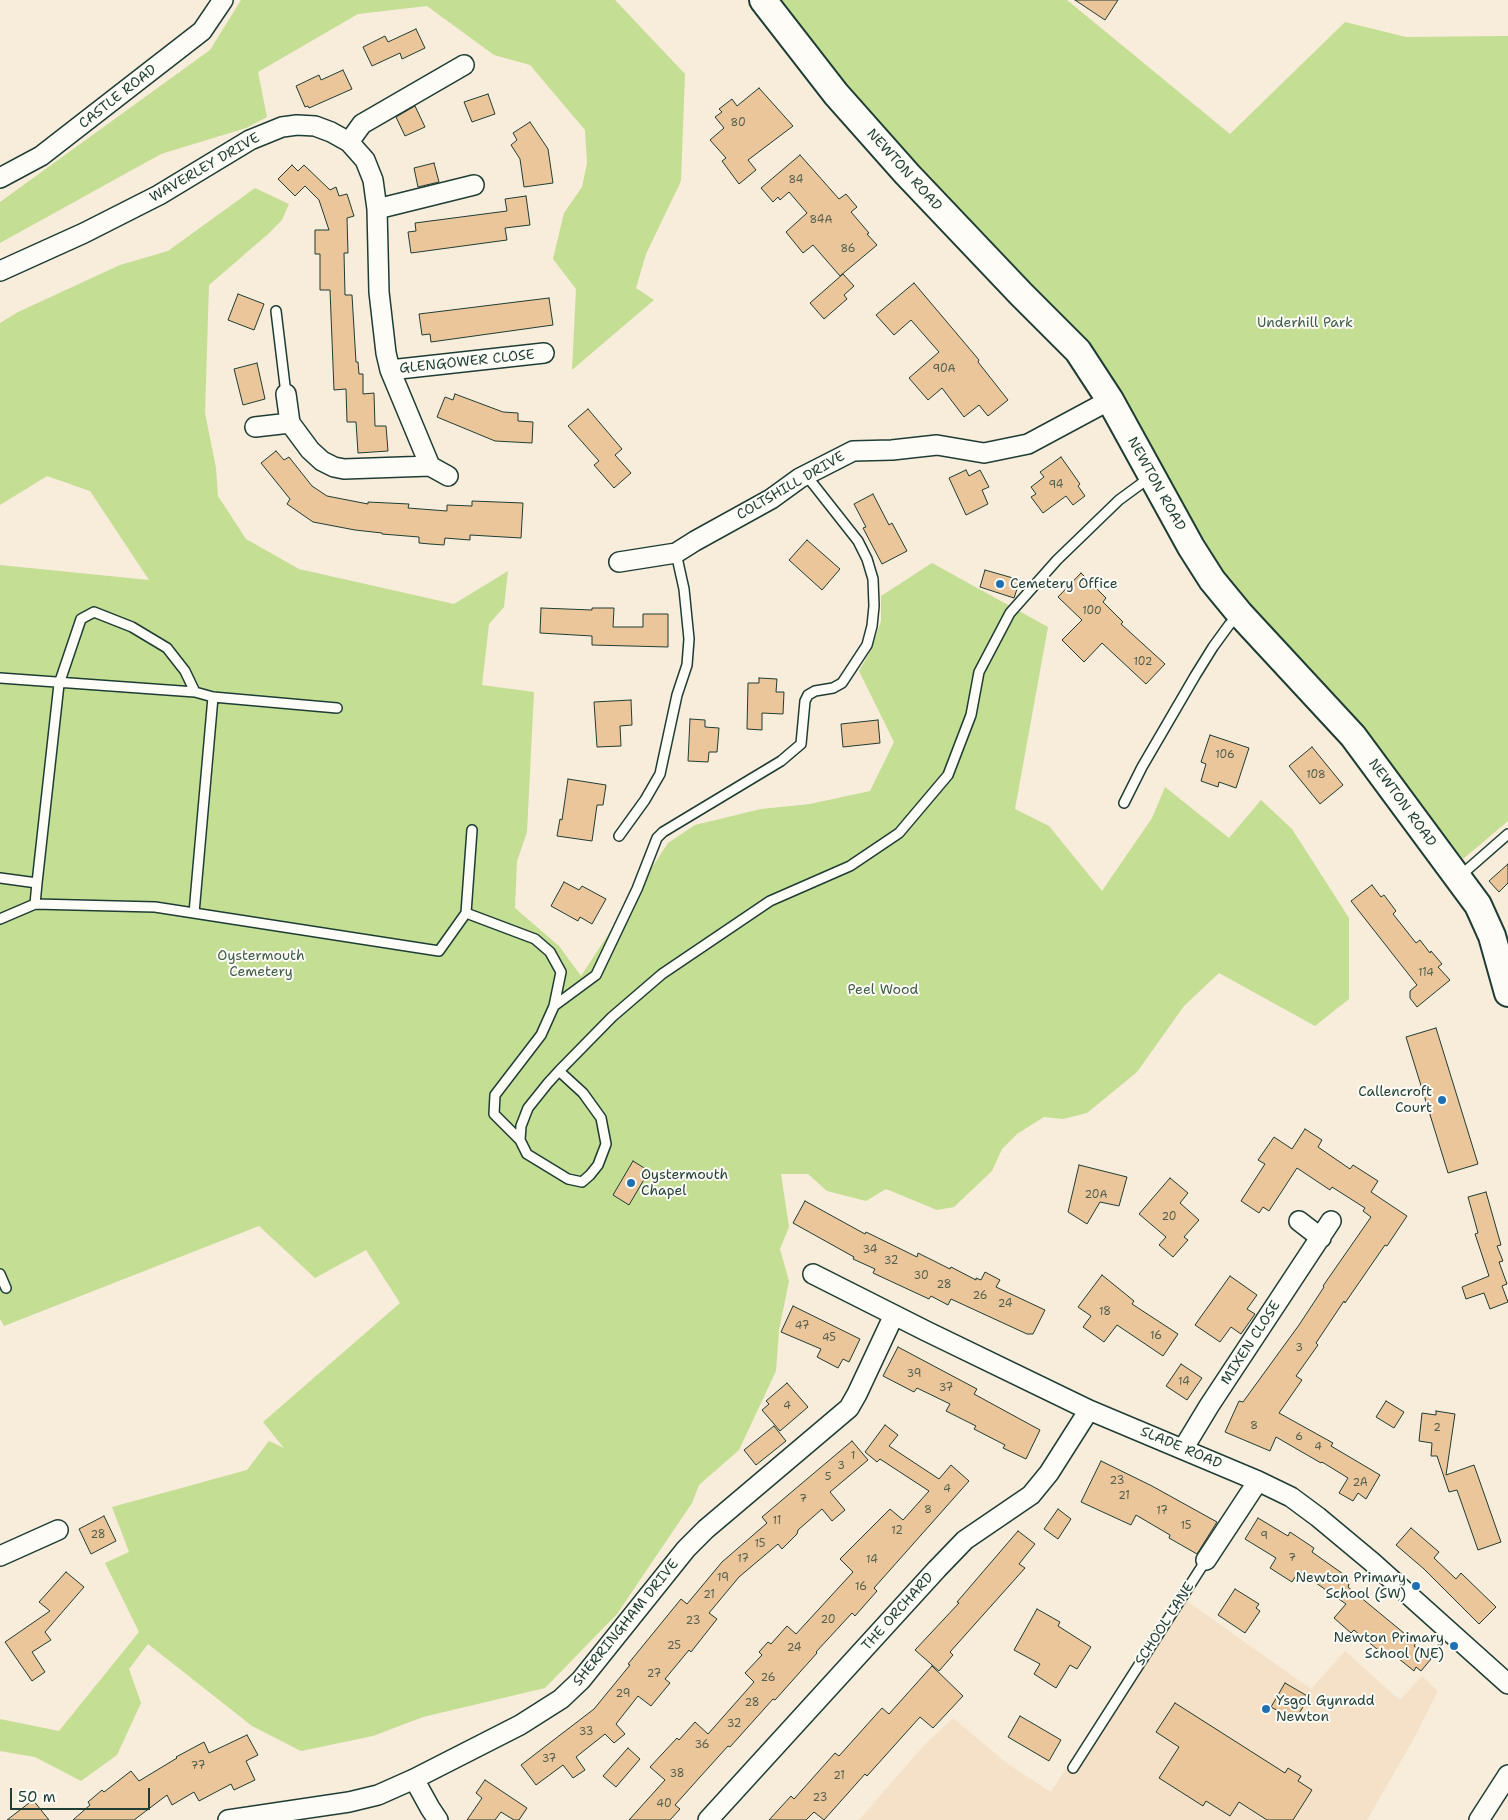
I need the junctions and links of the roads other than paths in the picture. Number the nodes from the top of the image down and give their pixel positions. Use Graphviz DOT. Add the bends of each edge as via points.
graph roads {
  1 [pos="223,0"];
  2 [pos="764,0"];
  3 [pos="464,66"];
  4 [pos="349,142"];
  5 [pos="0,178"];
  6 [pos="474,185"];
  7 [pos="377,209"];
  8 [pos="0,272"];
  9 [pos="276,311"];
  10 [pos="544,353"];
  11 [pos="390,370"];
  12 [pos="286,394"];
  13 [pos="1110,400"];
  14 [pos="290,423"];
  15 [pos="255,427"];
  16 [pos="430,466"];
  17 [pos="806,475"];
  18 [pos="448,476"];
  19 [pos="1152,476"];
  20 [pos="676,553"];
  21 [pos="619,562"];
  22 [pos="1240,614"];
  23 [pos="0,678"];
  24 [pos="59,684"];
  25 [pos="195,692"];
  26 [pos="214,697"];
  27 [pos="336,708"];
  28 [pos="1124,803"];
  29 [pos="472,830"];
  30 [pos="1508,834"];
  31 [pos="619,836"];
  32 [pos="0,878"];
  33 [pos="1458,878"];
  34 [pos="37,883"];
  35 [pos="35,904"];
  36 [pos="194,913"];
  37 [pos="466,913"];
  38 [pos="0,919"];
  39 [pos="1508,993"];
  40 [pos="554,1006"];
  41 [pos="559,1071"];
  42 [pos="520,1140"];
  43 [pos="1298,1221"];
  44 [pos="1331,1221"];
  45 [pos="1321,1238"];
  46 [pos="0,1274"];
  47 [pos="813,1274"];
  48 [pos="6,1288"];
  49 [pos="894,1315"];
  50 [pos="1089,1410"];
  51 [pos="1183,1449"];
  52 [pos="1258,1481"];
  53 [pos="58,1530"];
  54 [pos="0,1556"];
  55 [pos="1206,1560"];
  56 [pos="1508,1684"];
  57 [pos="1073,1768"];
  58 [pos="1508,1775"];
  59 [pos="414,1779"];
  60 [pos="273,1817"];
  61 [pos="228,1820"];
  62 [pos="438,1820"];
  63 [pos="708,1820"];
  64 [pos="1479,1820"];
  1 -- 5 [label="street, CASTLE ROAD" via="202,31 41,156"];
  2 -- 13 [label="street, NEWTON ROAD" via="836,94 907,174 1078,351"];
  3 -- 4 [label="street" via="362,124"];
  4 -- 7 [label="street, WAVERLEY DRIVE" via="365,160 373,180"];
  4 -- 8 [label="street, WAVERLEY DRIVE" via="315,126 282,127 250,140 160,195"];
  6 -- 7 [label="street"];
  7 -- 11 [label="street, WAVERLEY DRIVE" via="379,292"];
  9 -- 12 [label="lane"];
  10 -- 11 [label="street, GLENGOWER CLOSE"];
  11 -- 16 [label="street, WAVERLEY DRIVE"];
  12 -- 14 [label="street"];
  13 -- 17 [label="street, COLTSHILL DRIVE" via="1028,444 984,453 938,445 853,451"];
  13 -- 19 [label="street, NEWTON ROAD"];
  14 -- 15 [label="street"];
  14 -- 16 [label="street" via="310,450 334,467"];
  16 -- 18 [label="street"];
  17 -- 20 [label="street, COLTSHILL DRIVE" via="771,499"];
  17 -- 40 [label="lane" via="858,541 867,559 873,579 874,606 867,645 842,683 808,695 802,744 781,761 657,838 596,975"];
  19 -- 22 [label="street, NEWTON ROAD" via="1207,572"];
  19 -- 41 [label="lane" via="1119,500 1057,560 1010,613 979,672 971,715 948,775 899,833 850,866 770,901 662,974 612,1017"];
  20 -- 21 [label="street, COLTSHILL DRIVE"];
  20 -- 31 [label="lane" via="684,589 689,639 687,665 660,774"];
  22 -- 28 [label="lane" via="1195,676"];
  22 -- 33 [label="street, NEWTON ROAD" via="1353,736"];
  23 -- 24 [label="lane"];
  24 -- 25 [label="lane"];
  24 -- 25 [label="lane" via="81,619 94,612 132,627 168,648"];
  24 -- 34 [label="lane"];
  25 -- 26 [label="lane"];
  26 -- 27 [label="lane"];
  26 -- 36 [label="lane"];
  29 -- 37 [label="lane"];
  30 -- 33 [label="lane"];
  32 -- 34 [label="lane"];
  33 -- 39 [label="street, NEWTON ROAD" via="1478,905 1492,936"];
  34 -- 35 [label="lane"];
  35 -- 36 [label="lane" via="155,907"];
  35 -- 38 [label="lane"];
  36 -- 37 [label="lane" via="439,951"];
  37 -- 40 [label="lane" via="535,939 550,952 561,972"];
  40 -- 42 [label="lane" via="541,1035 495,1095 494,1114"];
  41 -- 42 [label="lane" via="528,1108"];
  41 -- 42 [label="lane" via="583,1093 602,1118 606,1144 598,1165 582,1182 568,1179 527,1154"];
  43 -- 45 [label="street"];
  44 -- 45 [label="street, MIXEN CLOSE"];
  45 -- 51 [label="street, MIXEN CLOSE"];
  46 -- 48 [label="lane"];
  47 -- 49 [label="street, SLADE ROAD"];
  49 -- 50 [label="street, SLADE ROAD"];
  49 -- 59 [label="street, SHERRINGHAM DRIVE" via="849,1408 693,1542 581,1680 541,1713"];
  50 -- 51 [label="street, SLADE ROAD"];
  50 -- 63 [label="street, THE ORCHARD" via="1049,1474 1031,1495 960,1546"];
  51 -- 52 [label="street, SLADE ROAD"];
  52 -- 55 [label="street, SCHOOL LANE"];
  52 -- 56 [label="street, SLADE ROAD" via="1291,1497 1318,1517"];
  53 -- 54 [label="street"];
  55 -- 57 [label="lane, SCHOOL LANE"];
  58 -- 64 [label="street"];
  59 -- 60 [label="street, SHERRINGHAM DRIVE" via="371,1796"];
  59 -- 62 [label="street"];
  60 -- 61 [label="street, SHERRINGHAM DRIVE"];
}
